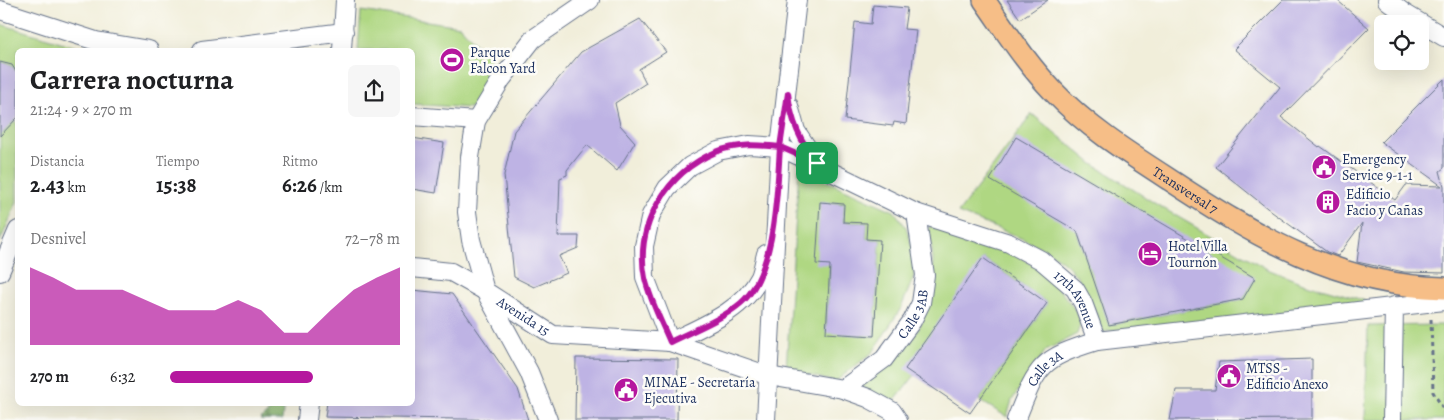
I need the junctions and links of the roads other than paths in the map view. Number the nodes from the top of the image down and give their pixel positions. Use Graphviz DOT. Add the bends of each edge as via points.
graph roads {
  1 [pos="345,0"];
  2 [pos="590,0"];
  3 [pos="797,0"];
  4 [pos="984,0"];
  5 [pos="1387,0"];
  6 [pos="0,10"];
  7 [pos="344,32"];
  8 [pos="1444,37"];
  9 [pos="94,46"];
  10 [pos="122,48"];
  11 [pos="218,48"];
  12 [pos="342,48"];
  13 [pos="788,93"];
  14 [pos="415,116"];
  15 [pos="476,121"];
  16 [pos="780,147"];
  17 [pos="817,163"];
  18 [pos="916,213"];
  19 [pos="775,217"];
  20 [pos="15,237"];
  21 [pos="415,268"];
  22 [pos="0,272"];
  23 [pos="485,291"];
  24 [pos="1440,297"];
  25 [pos="1394,306"];
  26 [pos="1097,341"];
  27 [pos="670,342"];
  28 [pos="769,376"];
  29 [pos="843,389"];
  30 [pos="308,406"];
  31 [pos="307,420"];
  32 [pos="548,420"];
  33 [pos="766,420"];
  34 [pos="898,420"];
  35 [pos="1016,420"];
  36 [pos="1392,420"];
  1 -- 7 [label="street"];
  2 -- 15 [label="street" via="533,39 501,80"];
  3 -- 13 [label="street"];
  4 -- 24 [label="main road, Transversal 7" via="1052,91 1079,116 1116,145 1237,224 1287,250 1344,272"];
  5 -- 8 [label="street"];
  6 -- 9 [label="street"];
  7 -- 11 [label="street"];
  7 -- 12 [label="street"];
  9 -- 10 [label="street"];
  13 -- 16 [label="street"];
  13 -- 17 [label="street" via="796,131"];
  14 -- 15 [label="street"];
  15 -- 23 [label="street" via="467,212"];
  16 -- 17 [label="street, 17th Avenue"];
  16 -- 19 [label="street"];
  16 -- 27 [label="street, 17th Avenue" via="749,144 718,151 690,166 667,188 651,215 644,246 645,277"];
  17 -- 18 [label="street, 17th Avenue"];
  18 -- 26 [label="street, 17th Avenue" via="1009,243 1041,260 1075,289"];
  18 -- 29 [label="street, Calle 3AB" via="925,275 921,303 884,360"];
  19 -- 27 [label="street, Avenida 15" via="760,276 742,302"];
  19 -- 28 [label="street"];
  20 -- 22 [label="street"];
  21 -- 23 [label="street, Avenida 15" via="451,272"];
  23 -- 27 [label="street, Avenida 15" via="553,335"];
  23 -- 32 [label="street" via="529,372"];
  24 -- 25 [label="street, 17th Avenue"];
  25 -- 26 [label="street, 17th Avenue"];
  25 -- 36 [label="street"];
  26 -- 35 [label="street, Calle 3A" via="1066,351 1046,362 1032,380"];
  27 -- 28 [label="street, Avenida 15"];
  28 -- 29 [label="street, Avenida 15"];
  28 -- 33 [label="street"];
  29 -- 34 [label="street, Avenida 15" via="892,411"];
  30 -- 31 [label="street"];
}
